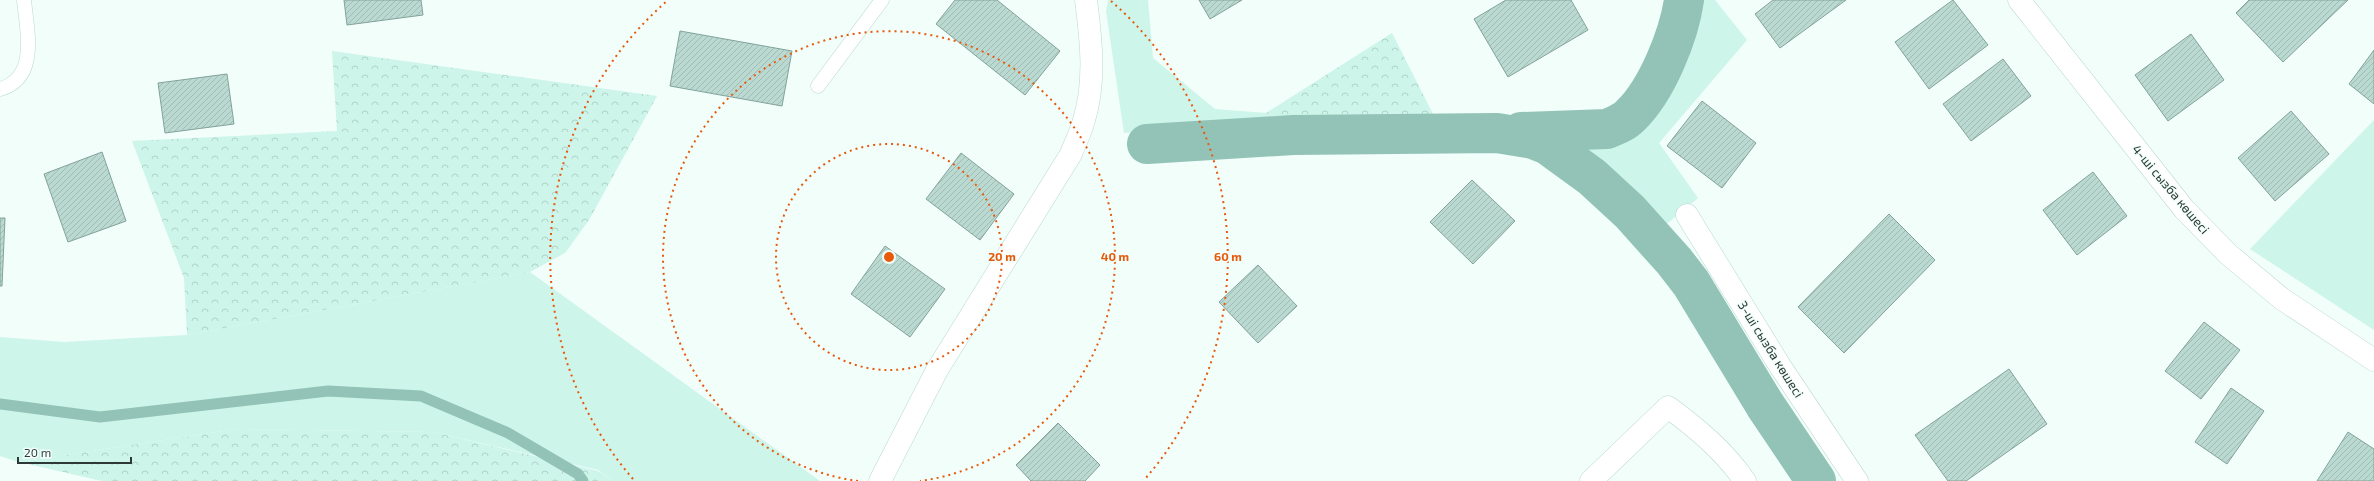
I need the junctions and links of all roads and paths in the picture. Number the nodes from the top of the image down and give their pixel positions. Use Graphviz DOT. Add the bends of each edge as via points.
graph roads {
  1 [pos="24,0"];
  2 [pos="882,0"];
  3 [pos="1086,0"];
  4 [pos="2019,0"];
  5 [pos="818,86"];
  6 [pos="0,89"];
  7 [pos="1687,216"];
  8 [pos="2374,360"];
  9 [pos="880,481"];
  10 [pos="1591,481"];
  11 [pos="1745,481"];
  12 [pos="1857,481"];
  1 -- 6 [label="lane" via="28,53 25,69 19,80"];
  2 -- 5 [label="lane"];
  3 -- 9 [label="street" via="1091,38 1092,77 1085,120 1071,154 941,363"];
  4 -- 8 [label="street, 4-ші сызба көшесі" via="2184,209 2228,254 2282,299"];
  7 -- 12 [label="street, 3-ші сызба көшесі" via="1780,366"];
  10 -- 11 [label="street" via="1668,407 1711,440"];
}
